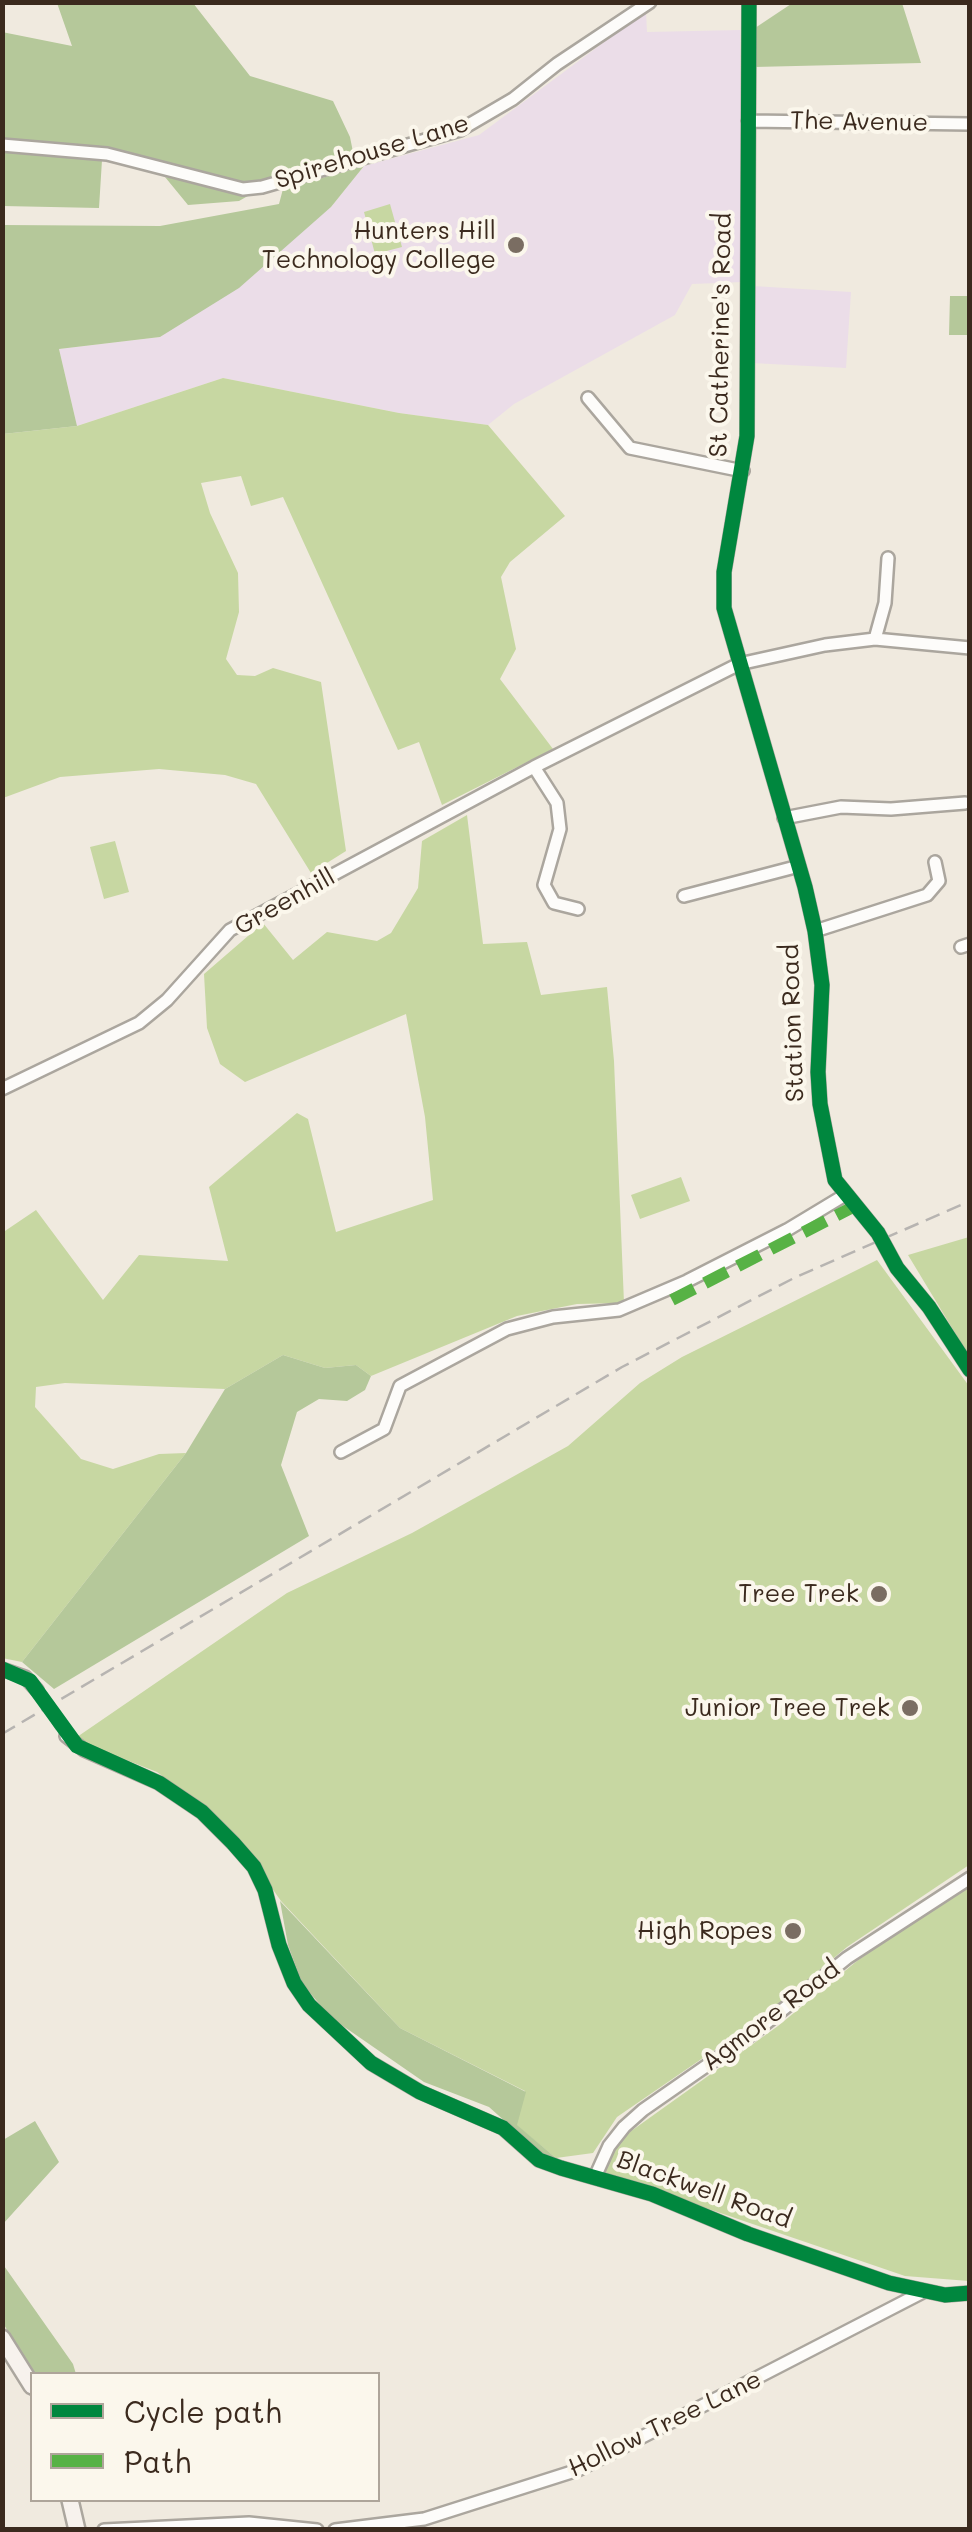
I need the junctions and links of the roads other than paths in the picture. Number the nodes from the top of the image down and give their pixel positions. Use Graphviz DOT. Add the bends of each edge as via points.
graph roads {
  1 [pos="650,2"];
  2 [pos="750,2"];
  3 [pos="748,120"];
  4 [pos="970,124"];
  5 [pos="2,145"];
  6 [pos="588,398"];
  7 [pos="743,471"];
  8 [pos="888,558"];
  9 [pos="875,638"];
  10 [pos="970,648"];
  11 [pos="739,664"];
  12 [pos="534,767"];
  13 [pos="965,803"];
  14 [pos="784,818"];
  15 [pos="935,862"];
  16 [pos="799,866"];
  17 [pos="684,896"];
  18 [pos="578,909"];
  19 [pos="815,932"];
  20 [pos="2,1089"];
  21 [pos="845,1195"];
  22 [pos="970,1370"];
  23 [pos="342,1452"];
  24 [pos="2,1669"];
  25 [pos="37,1690"];
  26 [pos="66,1736"];
  27 [pos="970,1878"];
  28 [pos="595,2176"];
  29 [pos="923,2292"];
  30 [pos="970,2293"];
  31 [pos="2,2338"];
  32 [pos="30,2383"];
  33 [pos="71,2502"];
  34 [pos="78,2530"];
  35 [pos="104,2530"];
  36 [pos="317,2530"];
  37 [pos="335,2530"];
  1 -- 5 [label="street, Spirehouse Lane" via="460,130 262,187 243,189 106,154"];
  2 -- 3 [label="street, St Catherine's Road"];
  3 -- 4 [label="street, The Avenue"];
  3 -- 7 [label="street, St Catherine's Road"];
  6 -- 7 [label="street" via="630,448"];
  7 -- 11 [label="street, St Catherine's Road" via="723,588"];
  8 -- 9 [label="street"];
  9 -- 10 [label="street, Greenhill"];
  9 -- 11 [label="street, Greenhill"];
  11 -- 12 [label="street, Greenhill"];
  11 -- 14 [label="street, Station Road"];
  12 -- 18 [label="street" via="557,803 560,829 544,885 554,903"];
  12 -- 20 [label="street, Greenhill" via="230,930 138,1023"];
  13 -- 14 [label="street" via="840,807"];
  14 -- 16 [label="street, Station Road"];
  15 -- 19 [label="street" via="938,881 927,895"];
  16 -- 17 [label="street"];
  16 -- 19 [label="street, Station Road"];
  19 -- 21 [label="street, Station Road" via="822,985 820,1104 830,1164"];
  21 -- 22 [label="street, Station Road"];
  21 -- 23 [label="street" via="686,1282 619,1310 553,1316 507,1329 400,1386 384,1429"];
  24 -- 25 [label="street"];
  26 -- 28 [label="street, Blackwell Road" via="159,1782 233,1843 265,1890 294,1984 371,2063 503,2128 540,2160"];
  27 -- 28 [label="street, Agmore Road" via="846,1958 643,2110 609,2146"];
  28 -- 29 [label="street, Blackwell Road"];
  29 -- 30 [label="street, Blackwell Road"];
  29 -- 37 [label="street, Hollow Tree Lane" via="578,2470 424,2519"];
  31 -- 32 [label="main road"];
  33 -- 34 [label="main road"];
  35 -- 36 [label="street" via="249,2523"];
}
